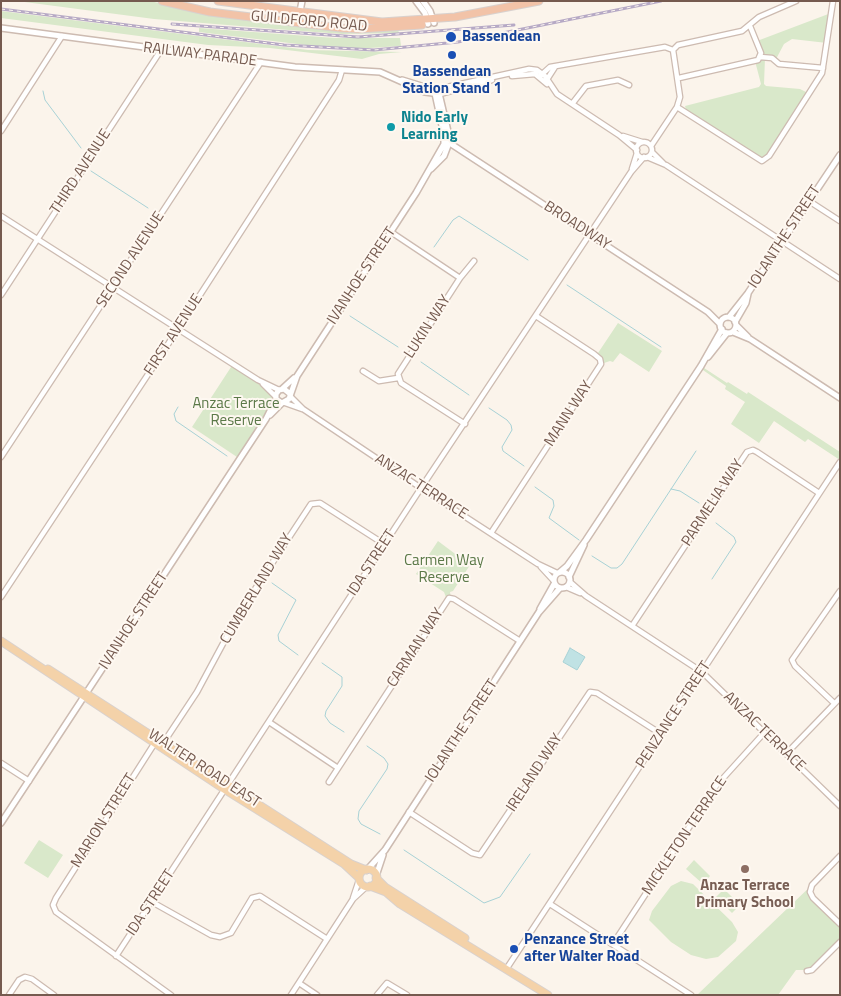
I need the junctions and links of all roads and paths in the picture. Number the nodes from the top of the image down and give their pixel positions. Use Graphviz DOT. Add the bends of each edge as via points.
graph roads {
  1 [pos="162,1"];
  2 [pos="218,1"];
  3 [pos="302,1"];
  4 [pos="416,1"];
  5 [pos="423,1"];
  6 [pos="539,1"];
  7 [pos="796,1"];
  8 [pos="833,1"];
  9 [pos="503,5"];
  10 [pos="299,12"];
  11 [pos="298,22"];
  12 [pos="430,22"];
  13 [pos="750,26"];
  14 [pos="1,28"];
  15 [pos="62,36"];
  16 [pos="161,50"];
  17 [pos="674,50"];
  18 [pos="760,57"];
  19 [pos="261,62"];
  20 [pos="555,67"];
  21 [pos="823,68"];
  22 [pos="342,70"];
  23 [pos="541,74"];
  24 [pos="679,78"];
  25 [pos="547,82"];
  26 [pos="629,85"];
  27 [pos="437,91"];
  28 [pos="572,104"];
  29 [pos="677,107"];
  30 [pos="1,131"];
  31 [pos="619,135"];
  32 [pos="657,135"];
  33 [pos="447,141"];
  34 [pos="643,142"];
  35 [pos="651,146"];
  36 [pos="637,152"];
  37 [pos="652,152"];
  38 [pos="840,155"];
  39 [pos="646,157"];
  40 [pos="666,165"];
  41 [pos="630,172"];
  42 [pos="809,201"];
  43 [pos="1,216"];
  44 [pos="840,221"];
  45 [pos="391,232"];
  46 [pos="590,234"];
  47 [pos="37,239"];
  48 [pos="783,242"];
  49 [pos="474,261"];
  50 [pos="460,278"];
  51 [pos="840,279"];
  52 [pos="113,287"];
  53 [pos="748,293"];
  54 [pos="1,295"];
  55 [pos="708,312"];
  56 [pos="536,316"];
  57 [pos="727,318"];
  58 [pos="736,323"];
  59 [pos="721,326"];
  60 [pos="178,329"];
  61 [pos="730,332"];
  62 [pos="750,339"];
  63 [pos="706,359"];
  64 [pos="363,371"];
  65 [pos="297,376"];
  66 [pos="398,378"];
  67 [pos="258,380"];
  68 [pos="280,390"];
  69 [pos="289,395"];
  70 [pos="276,397"];
  71 [pos="840,398"];
  72 [pos="284,403"];
  73 [pos="303,409"];
  74 [pos="266,419"];
  75 [pos="465,424"];
  76 [pos="1,457"];
  77 [pos="840,462"];
  78 [pos="421,488"];
  79 [pos="819,493"];
  80 [pos="491,533"];
  81 [pos="586,540"];
  82 [pos="384,544"];
  83 [pos="538,564"];
  84 [pos="559,572"];
  85 [pos="569,579"];
  86 [pos="554,582"];
  87 [pos="563,588"];
  88 [pos="840,591"];
  89 [pos="586,596"];
  90 [pos="1,597"];
  91 [pos="539,612"];
  92 [pos="632,626"];
  93 [pos="1,641"];
  94 [pos="520,641"];
  95 [pos="702,672"];
  96 [pos="86,695"];
  97 [pos="840,698"];
  98 [pos="834,703"];
  99 [pos="270,722"];
  100 [pos="764,733"];
  101 [pos="661,734"];
  102 [pos="159,743"];
  103 [pos="786,754"];
  104 [pos="1,763"];
  105 [pos="338,768"];
  106 [pos="29,781"];
  107 [pos="329,782"];
  108 [pos="226,786"];
  109 [pos="839,804"];
  110 [pos="410,812"];
  111 [pos="1,823"];
  112 [pos="385,850"];
  113 [pos="840,856"];
  114 [pos="366,870"];
  115 [pos="376,877"];
  116 [pos="359,879"];
  117 [pos="368,886"];
  118 [pos="353,899"];
  119 [pos="152,902"];
  120 [pos="550,904"];
  121 [pos="840,924"];
  122 [pos="327,939"];
  123 [pos="840,942"];
  124 [pos="613,944"];
  125 [pos="474,948"];
  126 [pos="116,956"];
  127 [pos="506,968"];
  128 [pos="807,971"];
  129 [pos="299,983"];
  130 [pos="9,995"];
  131 [pos="54,995"];
  132 [pos="171,995"];
  133 [pos="291,995"];
  134 [pos="317,995"];
  135 [pos="377,995"];
  136 [pos="407,995"];
  137 [pos="548,995"];
  138 [pos="691,995"];
  1 -- 11 [label="highway, GUILDFORD ROAD" via="210,12"];
  2 -- 10 [label="highway, GUILDFORD ROAD"];
  3 -- 10 [label="street"];
  4 -- 12 [label="street"];
  5 -- 12 [label="street"];
  6 -- 9 [label="highway, GUILDFORD ROAD"];
  7 -- 13 [label="street" via="762,15"];
  8 -- 21 [label="street"];
  9 -- 12 [label="highway, GUILDFORD ROAD" via="452,20"];
  10 -- 11 [label="street"];
  10 -- 12 [label="highway, GUILDFORD ROAD" via="382,22"];
  11 -- 12 [label="highway, GUILDFORD ROAD" via="359,29"];
  13 -- 17 [label="street" via="742,31 678,45"];
  13 -- 18 [label="street"];
  14 -- 15 [label="street, RAILWAY PARADE"];
  15 -- 16 [label="street, RAILWAY PARADE"];
  15 -- 30 [label="street"];
  16 -- 19 [label="street, RAILWAY PARADE"];
  16 -- 47 [label="street, THIRD AVENUE"];
  17 -- 20 [label="street" via="665,47"];
  17 -- 24 [label="street"];
  18 -- 21 [label="street" via="772,58 779,64"];
  18 -- 24 [label="street" via="755,61"];
  19 -- 22 [label="street, RAILWAY PARADE"];
  19 -- 52 [label="street, SECOND AVENUE"];
  20 -- 23 [label="street" via="547,68"];
  20 -- 25 [label="street"];
  21 -- 29 [label="street" via="810,94 769,156 762,161"];
  22 -- 27 [label="street, RAILWAY PARADE" via="380,72 421,90"];
  22 -- 60 [label="street, FIRST AVENUE" via="339,80"];
  23 -- 25 [label="street"];
  23 -- 27 [label="street" via="523,74"];
  24 -- 29 [label="street"];
  25 -- 28 [label="street"];
  26 -- 28 [label="street" via="618,80 586,86"];
  27 -- 33 [label="street" via="450,133"];
  28 -- 31 [label="street"];
  29 -- 32 [label="street"];
  31 -- 34 [label="street"];
  31 -- 36 [label="street"];
  32 -- 34 [label="street"];
  32 -- 35 [label="street"];
  33 -- 45 [label="street, IVANHOE STREET"];
  33 -- 46 [label="street, BROADWAY"];
  34 -- 35 [label="street"];
  34 -- 36 [label="street" via="638,145"];
  35 -- 37 [label="street"];
  36 -- 39 [label="street"];
  36 -- 41 [label="street, IDA STREET"];
  37 -- 39 [label="street"];
  37 -- 40 [label="street"];
  38 -- 42 [label="street, IOLANTHE STREET"];
  39 -- 40 [label="street"];
  39 -- 41 [label="street, IDA STREET"];
  40 -- 48 [label="street"];
  41 -- 46 [label="street, IDA STREET"];
  42 -- 44 [label="street"];
  42 -- 48 [label="street, IOLANTHE STREET"];
  43 -- 47 [label="street"];
  45 -- 50 [label="street"];
  45 -- 65 [label="street, IVANHOE STREET"];
  46 -- 55 [label="street, BROADWAY"];
  46 -- 56 [label="street, IDA STREET"];
  47 -- 52 [label="street"];
  47 -- 54 [label="street, THIRD AVENUE"];
  48 -- 51 [label="street"];
  48 -- 53 [label="street, IOLANTHE STREET"];
  49 -- 50 [label="street, LUKIN WAY"];
  50 -- 66 [label="street, LUKIN WAY"];
  52 -- 60 [label="street"];
  52 -- 76 [label="street, SECOND AVENUE"];
  53 -- 57 [label="street, IOLANTHE STREET"];
  53 -- 58 [label="street, IOLANTHE STREET"];
  55 -- 57 [label="street, BROADWAY"];
  55 -- 59 [label="street, BROADWAY"];
  56 -- 75 [label="street, IDA STREET"];
  56 -- 80 [label="street, MANN WAY" via="594,354 601,364"];
  57 -- 58 [label="street, BROADWAY"];
  57 -- 59 [label="street, IOLANTHE STREET"];
  58 -- 61 [label="street, IOLANTHE STREET"];
  58 -- 62 [label="street"];
  59 -- 61 [label="street, BROADWAY"];
  59 -- 63 [label="street"];
  60 -- 67 [label="street"];
  60 -- 90 [label="street, FIRST AVENUE"];
  61 -- 62 [label="street"];
  61 -- 63 [label="street"];
  62 -- 71 [label="street"];
  63 -- 81 [label="street"];
  64 -- 66 [label="street" via="379,381"];
  65 -- 68 [label="street, IVANHOE STREET"];
  65 -- 69 [label="street, IVANHOE STREET"];
  66 -- 75 [label="street"];
  67 -- 68 [label="street"];
  67 -- 70 [label="street"];
  68 -- 69 [label="street"];
  68 -- 70 [label="street, IVANHOE STREET"];
  69 -- 72 [label="street, IVANHOE STREET"];
  69 -- 73 [label="street, ANZAC TERRACE"];
  70 -- 72 [label="street"];
  70 -- 74 [label="street, IVANHOE STREET"];
  72 -- 73 [label="street, ANZAC TERRACE"];
  72 -- 74 [label="street, IVANHOE STREET"];
  73 -- 78 [label="street, ANZAC TERRACE"];
  74 -- 96 [label="street, IVANHOE STREET"];
  75 -- 78 [label="street, IDA STREET"];
  77 -- 79 [label="street, PENZANCE STREET"];
  78 -- 80 [label="street, ANZAC TERRACE"];
  78 -- 82 [label="street, IDA STREET"];
  79 -- 92 [label="street, PARMELIA WAY" via="753,450 747,452"];
  79 -- 95 [label="street, PENZANCE STREET"];
  80 -- 83 [label="street, ANZAC TERRACE"];
  81 -- 84 [label="street"];
  81 -- 85 [label="street"];
  82 -- 99 [label="street, IDA STREET"];
  82 -- 102 [label="street, CUMBERLAND WAY" via="320,503 311,504 240,612 197,692"];
  83 -- 84 [label="street, ANZAC TERRACE"];
  83 -- 86 [label="street, ANZAC TERRACE"];
  84 -- 85 [label="street"];
  84 -- 86 [label="street, IOLANTHE STREET"];
  85 -- 87 [label="street, IOLANTHE STREET"];
  85 -- 89 [label="street, ANZAC TERRACE"];
  86 -- 87 [label="street"];
  86 -- 91 [label="street, IOLANTHE STREET"];
  87 -- 89 [label="street, ANZAC TERRACE"];
  87 -- 91 [label="street, IOLANTHE STREET"];
  88 -- 98 [label="street" via="792,660"];
  89 -- 92 [label="street, ANZAC TERRACE"];
  91 -- 94 [label="street, IOLANTHE STREET"];
  92 -- 95 [label="street, ANZAC TERRACE"];
  93 -- 96 [label="main road, WALTER ROAD EAST"];
  94 -- 105 [label="street, CARMAN WAY" via="449,598"];
  94 -- 110 [label="street, IOLANTHE STREET"];
  95 -- 100 [label="street, ANZAC TERRACE"];
  95 -- 101 [label="street, PENZANCE STREET"];
  96 -- 102 [label="main road, WALTER ROAD EAST"];
  96 -- 106 [label="street, IVANHOE STREET"];
  97 -- 98 [label="street"];
  98 -- 103 [label="street"];
  99 -- 105 [label="street"];
  99 -- 108 [label="street, IDA STREET"];
  100 -- 103 [label="street, ANZAC TERRACE"];
  100 -- 124 [label="street, MICKLETON TERRACE" via="716,786"];
  101 -- 110 [label="street, IRELAND WAY" via="597,693 590,692 480,855"];
  101 -- 120 [label="street, PENZANCE STREET"];
  102 -- 108 [label="main road, WALTER ROAD EAST"];
  102 -- 126 [label="street, MARION STREET" via="53,905 56,912"];
  103 -- 109 [label="street, ANZAC TERRACE"];
  104 -- 106 [label="street"];
  105 -- 107 [label="street, CARMAN WAY"];
  106 -- 111 [label="street, IVANHOE STREET"];
  108 -- 114 [label="main road, WALTER ROAD EAST" via="351,864"];
  108 -- 116 [label="main road, WALTER ROAD EAST" via="344,864"];
  108 -- 119 [label="street, IDA STREET"];
  110 -- 112 [label="street, IOLANTHE STREET"];
  112 -- 114 [label="street, IOLANTHE STREET"];
  112 -- 115 [label="street, IOLANTHE STREET"];
  113 -- 121 [label="street" via="812,885 810,892"];
  114 -- 115 [label="main road, WALTER ROAD EAST"];
  114 -- 116 [label="main road"];
  115 -- 117 [label="main road" via="375,884"];
  115 -- 125 [label="main road" via="385,887 464,937"];
  116 -- 117 [label="main road, WALTER ROAD EAST"];
  116 -- 118 [label="street"];
  117 -- 118 [label="street"];
  117 -- 125 [label="main road" via="383,891"];
  118 -- 122 [label="street"];
  119 -- 122 [label="street" via="220,937 231,933 252,898 260,896"];
  119 -- 126 [label="street, IDA STREET"];
  120 -- 124 [label="street"];
  120 -- 127 [label="street, PENZANCE STREET"];
  122 -- 129 [label="street"];
  123 -- 128 [label="street" via="812,970"];
  124 -- 138 [label="street"];
  125 -- 127 [label="main road"];
  126 -- 132 [label="street"];
  127 -- 137 [label="main road"];
  129 -- 133 [label="street"];
  129 -- 134 [label="street"];
  130 -- 131 [label="street" via="25,977"];
  135 -- 136 [label="street" via="387,983"];
}
